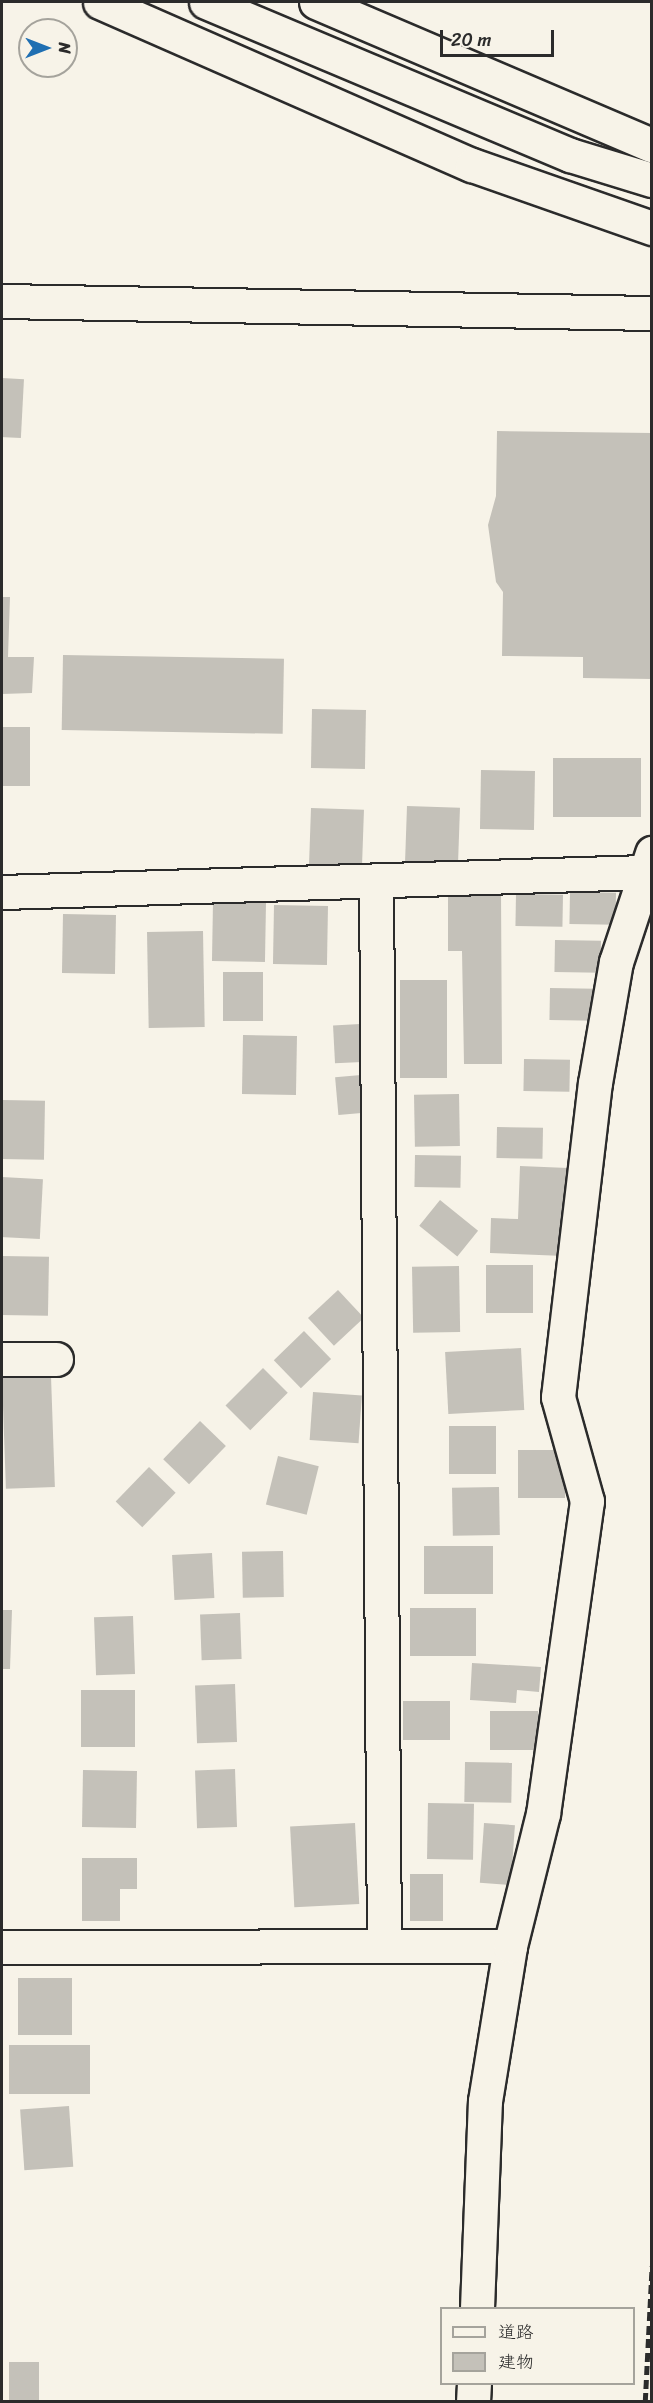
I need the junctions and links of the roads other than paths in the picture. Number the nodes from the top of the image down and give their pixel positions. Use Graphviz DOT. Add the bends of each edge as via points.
graph roads {
  1 [pos="100,2"];
  2 [pos="206,2"];
  3 [pos="316,2"];
  4 [pos="651,145"];
  5 [pos="651,180"];
  6 [pos="651,228"];
  7 [pos="2,302"];
  8 [pos="651,313"];
  9 [pos="649,863"];
  10 [pos="376,882"];
  11 [pos="2,892"];
  12 [pos="2,1359"];
  13 [pos="56,1359"];
  14 [pos="384,1944"];
  15 [pos="510,1946"];
  16 [pos="2,1947"];
  17 [pos="477,2307"];
  18 [pos="474,2385"];
  19 [pos="473,2402"];
  1 -- 6 [label="street" via="472,165"];
  2 -- 5 [label="street" via="570,155"];
  3 -- 4 [label="street"];
  7 -- 8 [label="street"];
  9 -- 10 [label="street"];
  9 -- 15 [label="street" via="616,962 595,1083 558,1397 587,1501 543,1814"];
  10 -- 11 [label="street"];
  10 -- 14 [label="street"];
  12 -- 13 [label="street"];
  14 -- 15 [label="street"];
  14 -- 16 [label="street"];
  15 -- 17 [label="street" via="485,2101"];
  18 -- 19 [label="street"];
}
